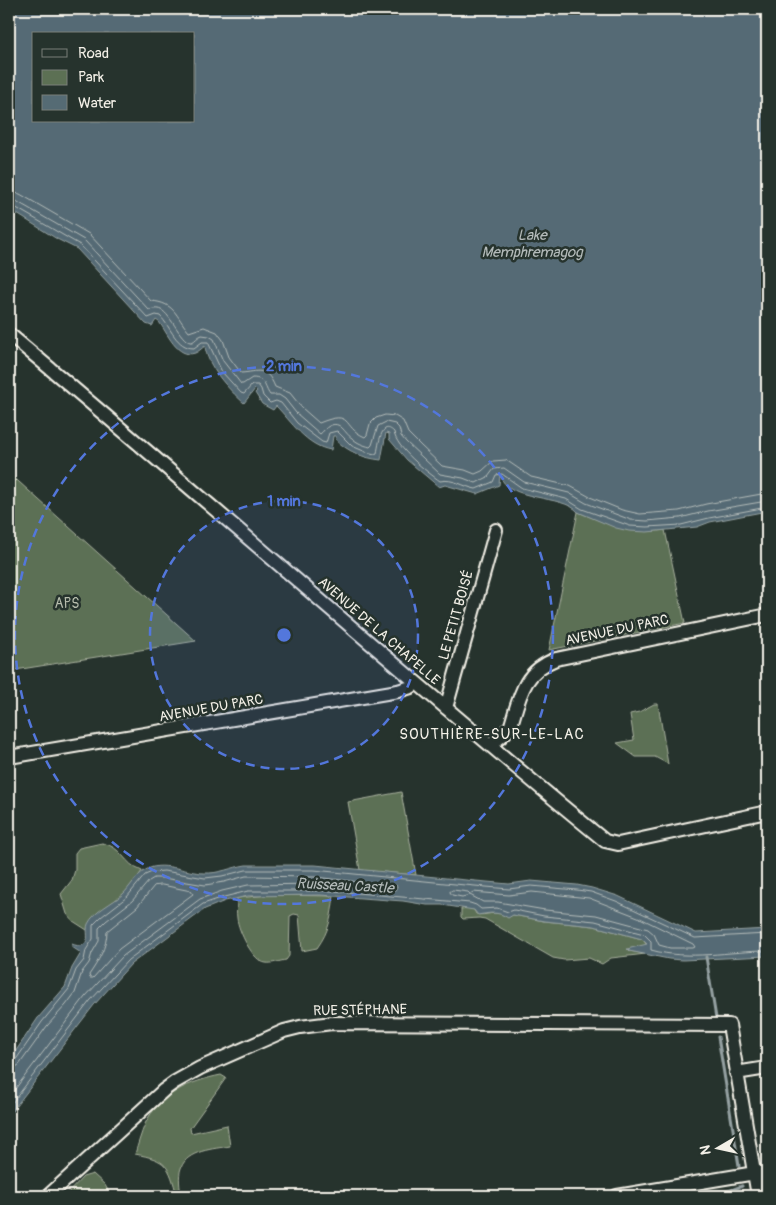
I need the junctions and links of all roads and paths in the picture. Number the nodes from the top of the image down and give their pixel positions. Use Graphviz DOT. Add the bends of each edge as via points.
graph roads {
  1 [pos="9,334"];
  2 [pos="496,530"];
  3 [pos="767,615"];
  4 [pos="416,683"];
  5 [pos="446,708"];
  6 [pos="490,744"];
  7 [pos="9,757"];
  8 [pos="767,812"];
  9 [pos="767,1068"];
  10 [pos="736,1073"];
  11 [pos="767,1171"];
  12 [pos="754,1174"];
  13 [pos="48,1196"];
  14 [pos="617,1196"];
  15 [pos="758,1196"];
  1 -- 4 [label="street, AVENUE DE LA CHAPELLE"];
  2 -- 5 [label="street, LE PETIT BOISÉ"];
  3 -- 6 [label="street, AVENUE DU PARC" via="547,662 525,683 507,731"];
  4 -- 5 [label="street, AVENUE DE LA CHAPELLE"];
  4 -- 7 [label="street, AVENUE DU PARC" via="398,692"];
  5 -- 6 [label="street, AVENUE DE LA CHAPELLE"];
  6 -- 8 [label="street, AVENUE DE LA CHAPELLE" via="609,843 618,844"];
  9 -- 10 [label="street"];
  10 -- 12 [label="street"];
  10 -- 13 [label="street, RUE STÉPHANE" via="729,1025 332,1023 300,1026 269,1036 175,1082"];
  11 -- 12 [label="street"];
  12 -- 14 [label="street"];
  12 -- 15 [label="street"];
}
